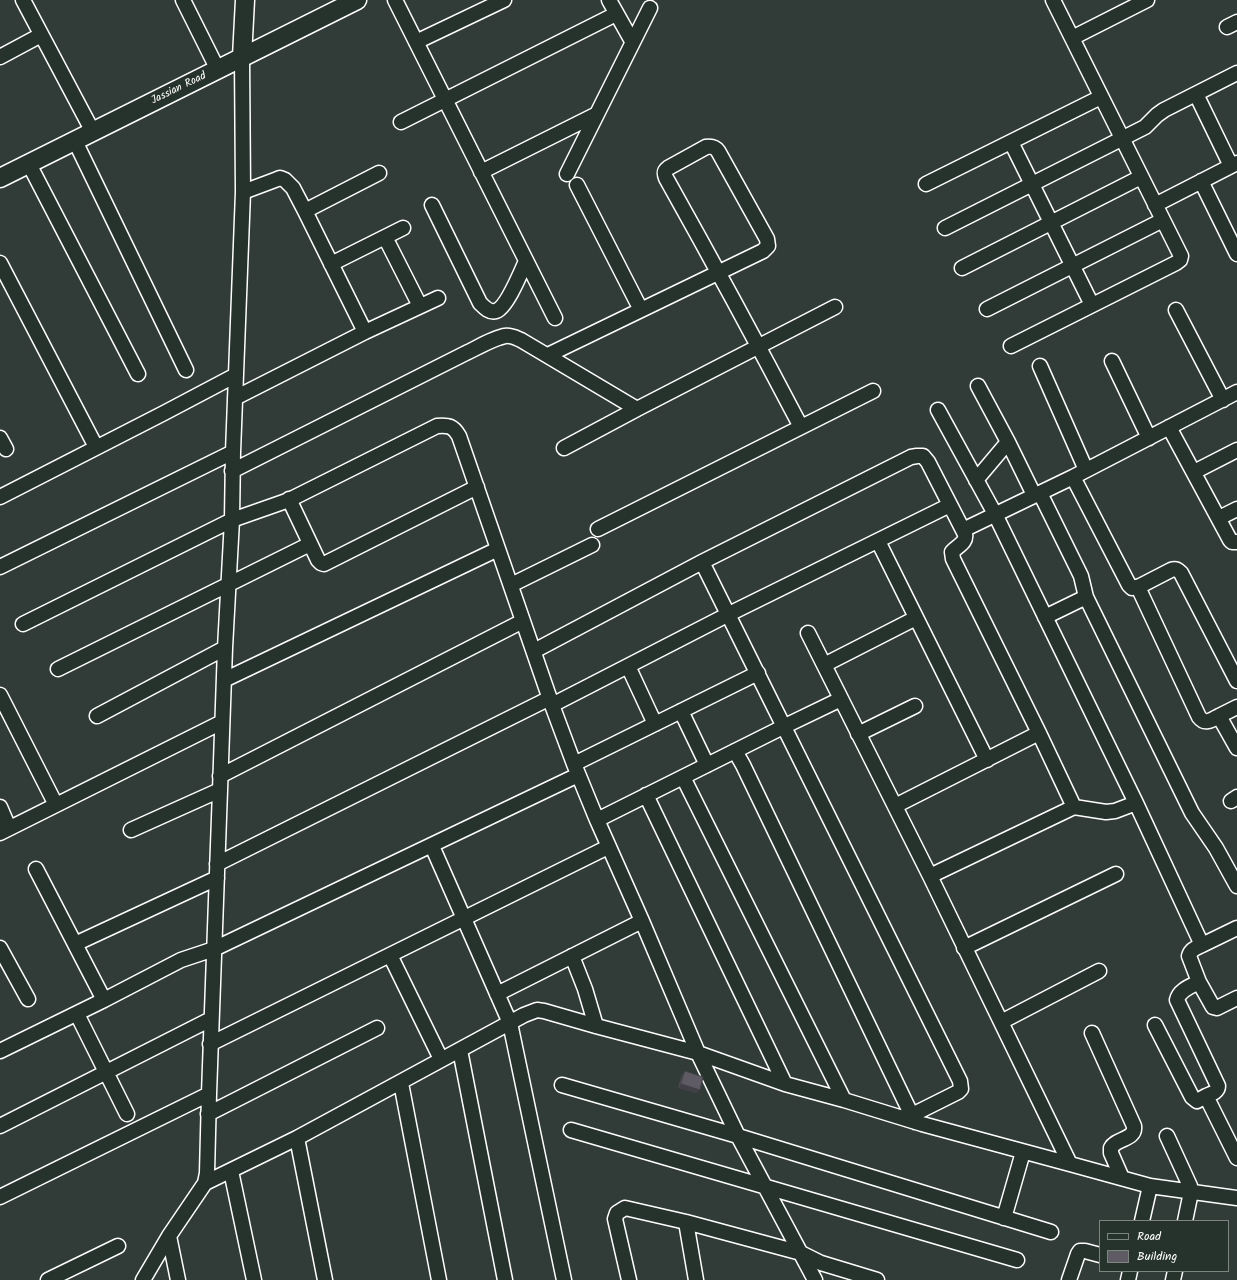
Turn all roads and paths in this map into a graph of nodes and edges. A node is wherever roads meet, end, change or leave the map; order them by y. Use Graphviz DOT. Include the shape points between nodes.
graph roads {
  1 [pos="23,0"];
  2 [pos="183,0"];
  3 [pos="245,0"];
  4 [pos="357,0"];
  5 [pos="395,0"];
  6 [pos="504,0"];
  7 [pos="609,0"];
  8 [pos="1053,0"];
  9 [pos="1147,0"];
  10 [pos="650,8"];
  11 [pos="616,14"];
  12 [pos="41,35"];
  13 [pos="1072,38"];
  14 [pos="632,41"];
  15 [pos="416,42"];
  16 [pos="0,57"];
  17 [pos="242,57"];
  18 [pos="218,70"];
  19 [pos="1237,73"];
  20 [pos="1196,94"];
  21 [pos="1101,97"];
  22 [pos="445,100"];
  23 [pos="597,114"];
  24 [pos="401,122"];
  25 [pos="93,132"];
  26 [pos="1122,139"];
  27 [pos="75,141"];
  28 [pos="1011,142"];
  29 [pos="29,164"];
  30 [pos="1234,164"];
  31 [pos="481,172"];
  32 [pos="379,173"];
  33 [pos="567,174"];
  34 [pos="1141,177"];
  35 [pos="0,178"];
  36 [pos="1201,181"];
  37 [pos="926,184"];
  38 [pos="1032,184"];
  39 [pos="577,185"];
  40 [pos="243,192"];
  41 [pos="432,204"];
  42 [pos="1155,205"];
  43 [pos="306,211"];
  44 [pos="1162,220"];
  45 [pos="1051,223"];
  46 [pos="403,228"];
  47 [pos="945,228"];
  48 [pos="385,237"];
  49 [pos="1236,248"];
  50 [pos="526,261"];
  51 [pos="0,263"];
  52 [pos="331,264"];
  53 [pos="1072,265"];
  54 [pos="962,268"];
  55 [pos="719,273"];
  56 [pos="438,298"];
  57 [pos="1092,305"];
  58 [pos="420,306"];
  59 [pos="835,307"];
  60 [pos="986,308"];
  61 [pos="641,310"];
  62 [pos="1176,310"];
  63 [pos="555,318"];
  64 [pos="365,332"];
  65 [pos="1011,346"];
  66 [pos="759,347"];
  67 [pos="548,355"];
  68 [pos="1112,361"];
  69 [pos="1040,366"];
  70 [pos="186,370"];
  71 [pos="138,374"];
  72 [pos="236,374"];
  73 [pos="978,386"];
  74 [pos="873,391"];
  75 [pos="1237,392"];
  76 [pos="235,398"];
  77 [pos="1223,400"];
  78 [pos="637,409"];
  79 [pos="938,410"];
  80 [pos="801,427"];
  81 [pos="1170,427"];
  82 [pos="1149,438"];
  83 [pos="1008,442"];
  84 [pos="96,447"];
  85 [pos="564,448"];
  86 [pos="1237,450"];
  87 [pos="233,452"];
  88 [pos="1086,470"];
  89 [pos="232,471"];
  90 [pos="1194,472"];
  91 [pos="1073,477"];
  92 [pos="976,480"];
  93 [pos="477,487"];
  94 [pos="1037,494"];
  95 [pos="0,497"];
  96 [pos="289,500"];
  97 [pos="950,504"];
  98 [pos="1237,509"];
  99 [pos="995,514"];
  100 [pos="1219,518"];
  101 [pos="232,520"];
  102 [pos="598,528"];
  103 [pos="963,530"];
  104 [pos="878,541"];
  105 [pos="1237,542"];
  106 [pos="310,544"];
  107 [pos="592,545"];
  108 [pos="498,549"];
  109 [pos="702,562"];
  110 [pos="0,567"];
  111 [pos="229,584"];
  112 [pos="510,584"];
  113 [pos="1138,587"];
  114 [pos="1086,597"];
  115 [pos="729,614"];
  116 [pos="1045,617"];
  117 [pos="916,618"];
  118 [pos="523,621"];
  119 [pos="23,624"];
  120 [pos="808,633"];
  121 [pos="225,648"];
  122 [pos="534,651"];
  123 [pos="824,665"];
  124 [pos="628,666"];
  125 [pos="58,669"];
  126 [pos="758,673"];
  127 [pos="224,680"];
  128 [pos="1237,681"];
  129 [pos="0,695"];
  130 [pos="841,699"];
  131 [pos="551,702"];
  132 [pos="915,706"];
  133 [pos="1237,707"];
  134 [pos="681,712"];
  135 [pos="97,716"];
  136 [pos="1219,716"];
  137 [pos="222,722"];
  138 [pos="655,724"];
  139 [pos="785,726"];
  140 [pos="1039,733"];
  141 [pos="858,734"];
  142 [pos="1237,748"];
  143 [pos="735,751"];
  144 [pos="987,760"];
  145 [pos="707,765"];
  146 [pos="576,770"];
  147 [pos="220,776"];
  148 [pos="683,777"];
  149 [pos="220,790"];
  150 [pos="646,795"];
  151 [pos="1136,803"];
  152 [pos="56,805"];
  153 [pos="895,806"];
  154 [pos="0,807"];
  155 [pos="1074,807"];
  156 [pos="596,820"];
  157 [pos="5,830"];
  158 [pos="130,830"];
  159 [pos="432,846"];
  160 [pos="608,847"];
  161 [pos="36,869"];
  162 [pos="217,871"];
  163 [pos="1116,874"];
  164 [pos="930,876"];
  165 [pos="1237,886"];
  166 [pos="464,918"];
  167 [pos="642,921"];
  168 [pos="1237,928"];
  169 [pos="75,944"];
  170 [pos="1202,945"];
  171 [pos="0,948"];
  172 [pos="964,948"];
  173 [pos="214,949"];
  174 [pos="390,955"];
  175 [pos="572,956"];
  176 [pos="1099,971"];
  177 [pos="1199,982"];
  178 [pos="497,994"];
  179 [pos="1237,998"];
  180 [pos="28,999"];
  181 [pos="104,1000"];
  182 [pos="77,1014"];
  183 [pos="211,1018"];
  184 [pos="1001,1022"];
  185 [pos="510,1023"];
  186 [pos="1155,1025"];
  187 [pos="596,1026"];
  188 [pos="378,1028"];
  189 [pos="1092,1033"];
  190 [pos="210,1044"];
  191 [pos="460,1050"];
  192 [pos="0,1051"];
  193 [pos="438,1053"];
  194 [pos="698,1053"];
  195 [pos="106,1072"];
  196 [pos="401,1083"];
  197 [pos="785,1084"];
  198 [pos="562,1085"];
  199 [pos="208,1094"];
  200 [pos="1206,1096"];
  201 [pos="844,1100"];
  202 [pos="127,1114"];
  203 [pos="208,1114"];
  204 [pos="913,1118"];
  205 [pos="0,1126"];
  206 [pos="571,1130"];
  207 [pos="738,1136"];
  208 [pos="1166,1136"];
  209 [pos="297,1138"];
  210 [pos="1023,1152"];
  211 [pos="1237,1158"];
  212 [pos="1070,1164"];
  213 [pos="231,1171"];
  214 [pos="1122,1178"];
  215 [pos="205,1183"];
  216 [pos="766,1186"];
  217 [pos="1150,1186"];
  218 [pos="1191,1192"];
  219 [pos="0,1197"];
  220 [pos="1237,1198"];
  221 [pos="1004,1218"];
  222 [pos="1142,1220"];
  223 [pos="1185,1220"];
  224 [pos="686,1222"];
  225 [pos="1051,1232"];
  226 [pos="169,1236"];
  227 [pos="118,1246"];
  228 [pos="801,1253"];
  229 [pos="1099,1255"];
  230 [pos="1017,1260"];
  231 [pos="48,1280"];
  232 [pos="143,1280"];
  233 [pos="178,1280"];
  234 [pos="254,1280"];
  235 [pos="325,1280"];
  236 [pos="439,1280"];
  237 [pos="505,1280"];
  238 [pos="564,1280"];
  239 [pos="629,1280"];
  240 [pos="696,1280"];
  241 [pos="815,1280"];
  242 [pos="877,1280"];
  243 [pos="1069,1280"];
  1 -- 12 [label="street"];
  2 -- 18 [label="street"];
  3 -- 17 [label="street"];
  4 -- 17 [label="street, Jassian Road"];
  5 -- 15 [label="street"];
  6 -- 15 [label="street"];
  7 -- 11 [label="street"];
  8 -- 13 [label="street"];
  9 -- 13 [label="street"];
  10 -- 14 [label="street"];
  11 -- 14 [label="street"];
  11 -- 22 [label="street"];
  12 -- 16 [label="street"];
  12 -- 25 [label="street"];
  13 -- 21 [label="street"];
  14 -- 23 [label="street"];
  15 -- 22 [label="street"];
  17 -- 18 [label="street, Jassian Road"];
  17 -- 40 [label="street"];
  18 -- 25 [label="street, Jassian Road"];
  19 -- 20 [label="street"];
  20 -- 26 [label="street" via="1164,110 1146,128"];
  20 -- 30 [label="street"];
  21 -- 26 [label="street"];
  21 -- 28 [label="street"];
  22 -- 24 [label="street"];
  22 -- 31 [label="street"];
  23 -- 31 [label="street"];
  23 -- 33 [label="street"];
  25 -- 27 [label="street, Jassian Road"];
  26 -- 34 [label="street"];
  26 -- 38 [label="street"];
  27 -- 29 [label="street, Jassian Road"];
  27 -- 70 [label="street"];
  28 -- 37 [label="street"];
  28 -- 38 [label="street"];
  29 -- 35 [label="street, Jassian Road"];
  29 -- 71 [label="street"];
  30 -- 36 [label="street"];
  31 -- 50 [label="street"];
  32 -- 43 [label="street"];
  34 -- 42 [label="street"];
  34 -- 45 [label="street"];
  36 -- 42 [label="street"];
  36 -- 49 [label="street"];
  38 -- 45 [label="street"];
  38 -- 47 [label="street"];
  39 -- 61 [label="street"];
  40 -- 43 [label="street" via="280,178 293,188"];
  40 -- 72 [label="street"];
  41 -- 50 [label="street" via="480,303 486,309 496,311 506,303"];
  42 -- 44 [label="street"];
  43 -- 52 [label="street"];
  44 -- 53 [label="street"];
  44 -- 57 [label="street" via="1181,256 1180,260"];
  45 -- 53 [label="street"];
  45 -- 54 [label="street"];
  46 -- 48 [label="street"];
  48 -- 52 [label="street"];
  48 -- 58 [label="street"];
  50 -- 63 [label="street"];
  51 -- 84 [label="street"];
  52 -- 64 [label="street"];
  53 -- 57 [label="street"];
  53 -- 60 [label="street"];
  55 -- 55 [label="street" via="664,174 668,168 709,146 718,151 768,243 763,251"];
  55 -- 61 [label="street"];
  55 -- 66 [label="street"];
  56 -- 58 [label="street"];
  57 -- 65 [label="street"];
  58 -- 64 [label="street"];
  59 -- 66 [label="street"];
  61 -- 67 [label="street"];
  62 -- 77 [label="street"];
  64 -- 76 [label="street"];
  66 -- 78 [label="street"];
  66 -- 80 [label="street"];
  67 -- 78 [label="street"];
  67 -- 89 [label="street" via="513,336 498,338"];
  68 -- 82 [label="street"];
  69 -- 88 [label="street"];
  72 -- 76 [label="street"];
  72 -- 84 [label="street"];
  73 -- 83 [label="street"];
  74 -- 80 [label="street"];
  75 -- 77 [label="street"];
  76 -- 87 [label="street"];
  77 -- 81 [label="street"];
  78 -- 85 [label="street"];
  79 -- 92 [label="street"];
  80 -- 102 [label="street"];
  81 -- 82 [label="street"];
  81 -- 90 [label="street"];
  82 -- 88 [label="street"];
  83 -- 92 [label="street"];
  83 -- 94 [label="street"];
  84 -- 95 [label="street"];
  86 -- 90 [label="street"];
  87 -- 89 [label="street"];
  87 -- 110 [label="street"];
  88 -- 91 [label="street"];
  89 -- 101 [label="street"];
  90 -- 100 [label="street"];
  91 -- 94 [label="street"];
  91 -- 113 [label="street" via="1129,585 1132,588"];
  92 -- 99 [label="street"];
  93 -- 96 [label="street" via="459,436 450,426 444,425 437,426"];
  93 -- 106 [label="street" via="324,564 318,560"];
  93 -- 108 [label="street"];
  94 -- 99 [label="street"];
  94 -- 114 [label="street" via="1081,576"];
  96 -- 101 [label="street"];
  96 -- 106 [label="street"];
  97 -- 103 [label="street"];
  97 -- 104 [label="street"];
  97 -- 109 [label="street" via="928,462 923,456 911,457"];
  98 -- 100 [label="street"];
  99 -- 103 [label="street"];
  99 -- 116 [label="street"];
  100 -- 105 [label="street" via="1230,540"];
  101 -- 111 [label="street"];
  101 -- 119 [label="street"];
  103 -- 140 [label="street" via="966,538 955,548 952,556"];
  104 -- 115 [label="street"];
  104 -- 117 [label="street"];
  106 -- 111 [label="street"];
  107 -- 112 [label="street"];
  108 -- 112 [label="street"];
  108 -- 127 [label="street"];
  109 -- 115 [label="street"];
  109 -- 122 [label="street"];
  111 -- 121 [label="street"];
  111 -- 125 [label="street"];
  112 -- 118 [label="street"];
  113 -- 128 [label="street" via="1174,569 1181,573"];
  113 -- 136 [label="street" via="1199,717 1207,722"];
  114 -- 116 [label="street"];
  114 -- 165 [label="street" via="1192,813 1216,848"];
  115 -- 124 [label="street"];
  115 -- 126 [label="street"];
  116 -- 151 [label="street"];
  117 -- 123 [label="street"];
  117 -- 144 [label="street"];
  118 -- 122 [label="street"];
  118 -- 147 [label="street"];
  120 -- 123 [label="street"];
  121 -- 127 [label="street"];
  121 -- 135 [label="street"];
  122 -- 131 [label="street"];
  123 -- 130 [label="street"];
  124 -- 131 [label="street"];
  124 -- 138 [label="street"];
  126 -- 134 [label="street"];
  126 -- 139 [label="street"];
  127 -- 137 [label="street"];
  129 -- 152 [label="street"];
  130 -- 139 [label="street"];
  130 -- 141 [label="street"];
  131 -- 146 [label="street"];
  131 -- 162 [label="street"];
  132 -- 141 [label="street"];
  133 -- 136 [label="street"];
  134 -- 138 [label="street"];
  134 -- 145 [label="street"];
  136 -- 142 [label="street"];
  137 -- 147 [label="street"];
  137 -- 152 [label="street"];
  138 -- 146 [label="street"];
  139 -- 143 [label="street"];
  139 -- 204 [label="street" via="960,1081 961,1089 958,1092"];
  140 -- 144 [label="street"];
  140 -- 155 [label="street"];
  141 -- 153 [label="street"];
  143 -- 145 [label="street"];
  143 -- 204 [label="street"];
  144 -- 153 [label="street"];
  145 -- 148 [label="street"];
  146 -- 156 [label="street"];
  146 -- 159 [label="street"];
  147 -- 149 [label="street"];
  148 -- 150 [label="street"];
  148 -- 201 [label="street"];
  149 -- 158 [label="street"];
  149 -- 162 [label="street"];
  150 -- 156 [label="street"];
  150 -- 197 [label="street"];
  151 -- 155 [label="street" via="1106,812"];
  151 -- 170 [label="street"];
  152 -- 157 [label="street"];
  153 -- 164 [label="street"];
  154 -- 157 [label="street"];
  155 -- 164 [label="street"];
  156 -- 160 [label="street"];
  159 -- 166 [label="street"];
  159 -- 173 [label="street"];
  160 -- 166 [label="street"];
  160 -- 167 [label="street"];
  161 -- 169 [label="street"];
  162 -- 169 [label="street"];
  162 -- 173 [label="street"];
  163 -- 172 [label="street"];
  164 -- 172 [label="street"];
  166 -- 174 [label="street"];
  166 -- 178 [label="street"];
  167 -- 175 [label="street"];
  167 -- 194 [label="street"];
  168 -- 170 [label="street"];
  169 -- 181 [label="street"];
  170 -- 177 [label="street" via="1190,952 1189,956"];
  171 -- 180 [label="street"];
  172 -- 184 [label="street"];
  173 -- 181 [label="street" via="180,960"];
  173 -- 183 [label="street"];
  174 -- 190 [label="street"];
  174 -- 193 [label="street"];
  175 -- 178 [label="street"];
  175 -- 187 [label="street"];
  176 -- 184 [label="street"];
  177 -- 179 [label="street" via="1213,1007 1217,1008"];
  177 -- 200 [label="street" via="1182,991 1178,995 1178,1000 1218,1086 1216,1091"];
  178 -- 185 [label="street"];
  181 -- 182 [label="street"];
  182 -- 192 [label="street"];
  182 -- 195 [label="street"];
  183 -- 190 [label="street"];
  183 -- 195 [label="street"];
  184 -- 212 [label="street"];
  185 -- 187 [label="street" via="537,1010"];
  185 -- 191 [label="street"];
  185 -- 238 [label="street"];
  186 -- 200 [label="street" via="1192,1097 1196,1101"];
  187 -- 194 [label="street"];
  188 -- 203 [label="street"];
  189 -- 214 [label="street" via="1134,1126 1132,1135 1111,1148"];
  190 -- 199 [label="street"];
  191 -- 196 [label="street"];
  191 -- 237 [label="street"];
  194 -- 197 [label="street"];
  194 -- 207 [label="street"];
  195 -- 202 [label="street"];
  195 -- 205 [label="street"];
  196 -- 209 [label="street"];
  196 -- 236 [label="street"];
  197 -- 201 [label="street"];
  198 -- 207 [label="street"];
  199 -- 203 [label="street"];
  199 -- 219 [label="street"];
  200 -- 211 [label="street"];
  201 -- 204 [label="street"];
  203 -- 215 [label="street"];
  204 -- 210 [label="street"];
  206 -- 216 [label="street"];
  207 -- 216 [label="street"];
  207 -- 221 [label="street"];
  208 -- 218 [label="street" via="1189,1182"];
  209 -- 213 [label="street"];
  209 -- 235 [label="street"];
  210 -- 212 [label="street"];
  210 -- 221 [label="street"];
  212 -- 214 [label="street"];
  213 -- 215 [label="street"];
  213 -- 234 [label="street"];
  214 -- 217 [label="street"];
  215 -- 226 [label="street"];
  216 -- 228 [label="street"];
  216 -- 230 [label="street"];
  217 -- 218 [label="street"];
  217 -- 222 [label="street"];
  218 -- 220 [label="street"];
  218 -- 223 [label="street"];
  221 -- 225 [label="street"];
  224 -- 228 [label="street"];
  224 -- 239 [label="street" via="632,1209 625,1208 617,1212 615,1219"];
  224 -- 240 [label="street"];
  226 -- 232 [label="street"];
  226 -- 233 [label="street"];
  227 -- 231 [label="street"];
  228 -- 241 [label="street"];
  228 -- 242 [label="street"];
  229 -- 243 [label="street" via="1080,1251"];
}
